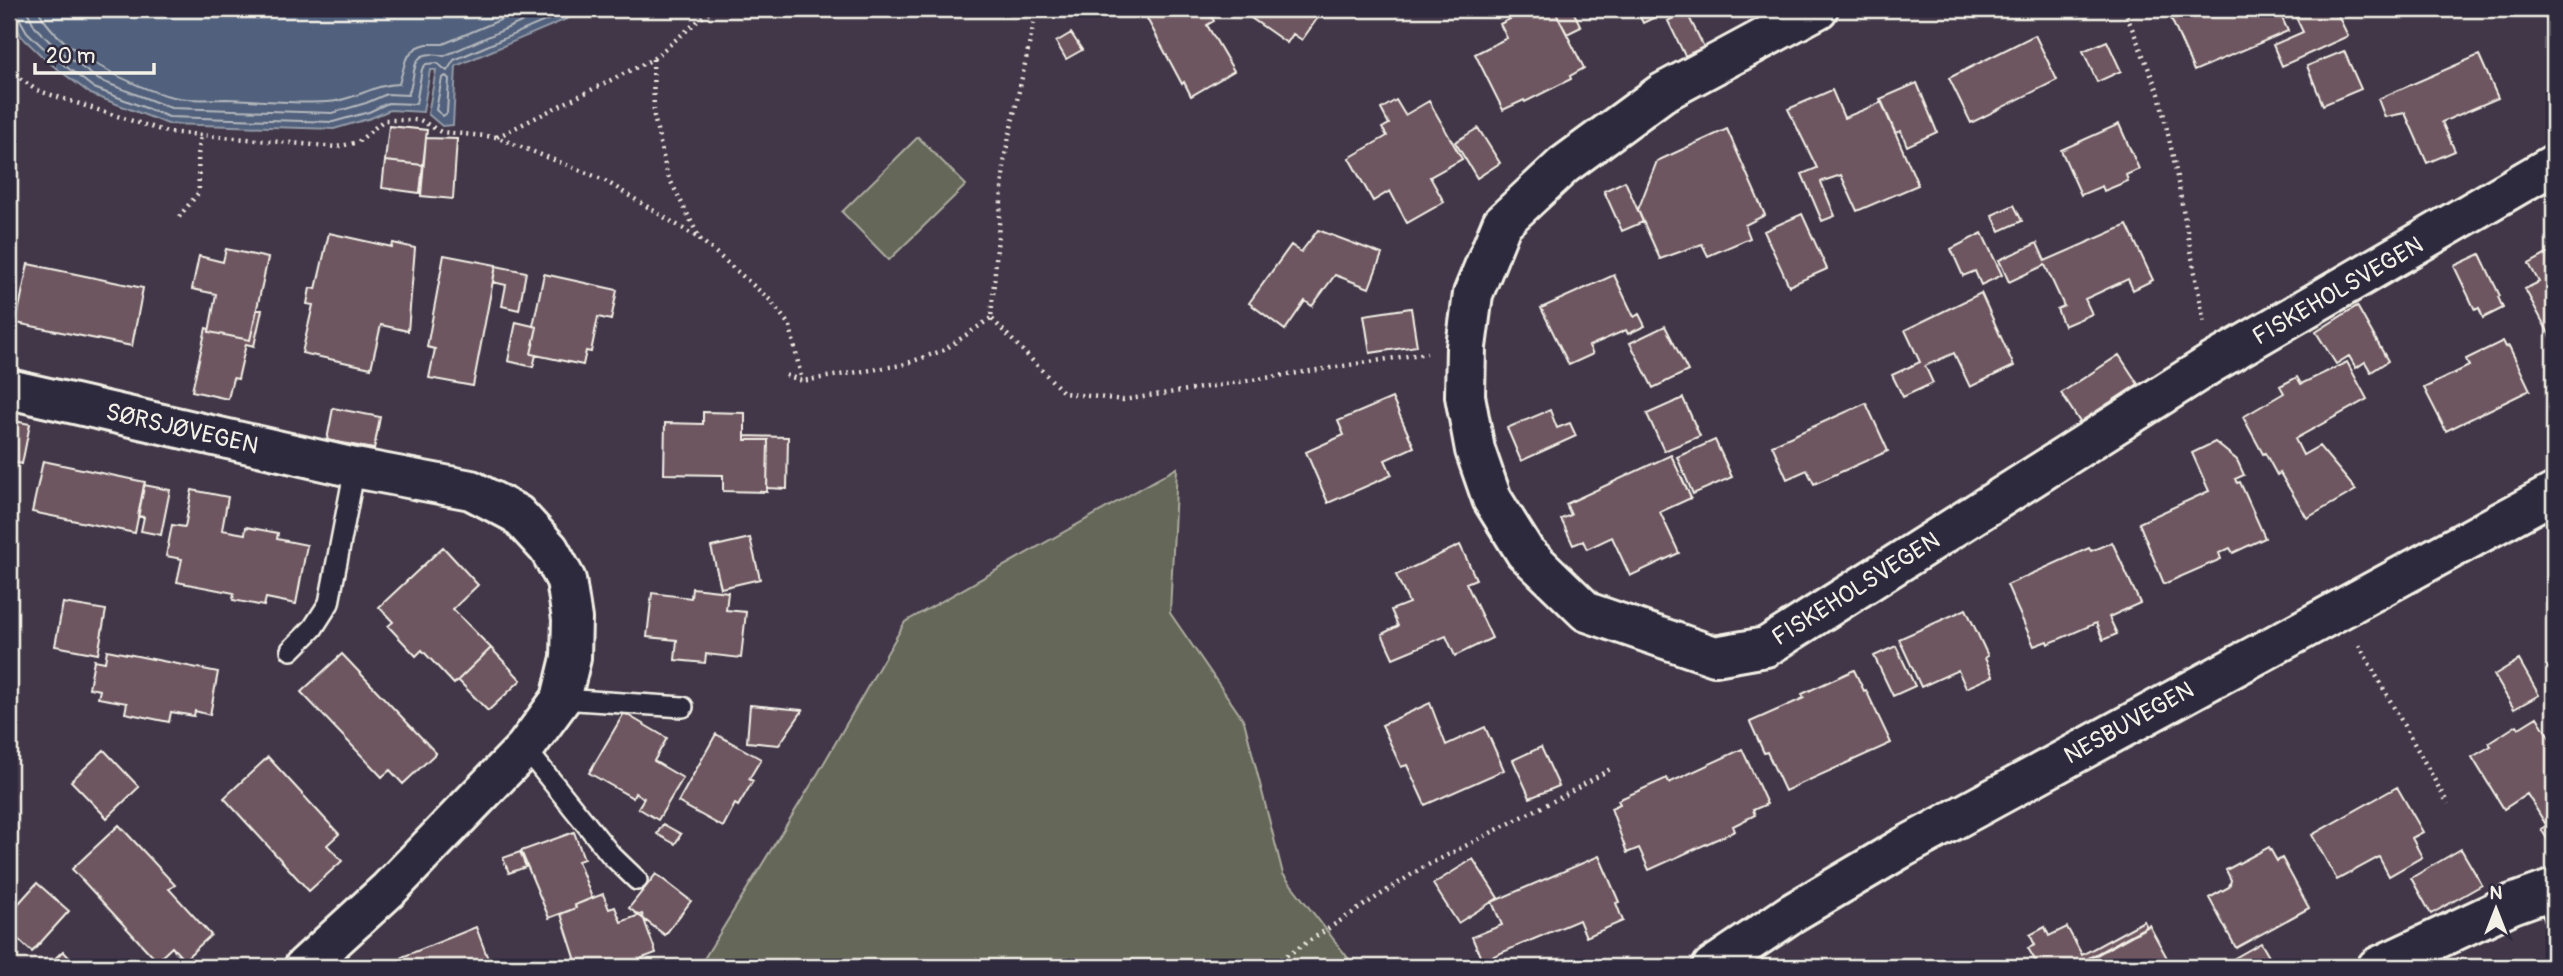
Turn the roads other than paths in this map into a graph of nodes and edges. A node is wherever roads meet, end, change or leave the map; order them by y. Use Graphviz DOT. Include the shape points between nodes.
graph roads {
  1 [pos="1818,9"];
  2 [pos="2554,164"];
  3 [pos="9,389"];
  4 [pos="355,468"];
  5 [pos="2554,493"];
  6 [pos="291,650"];
  7 [pos="561,699"];
  8 [pos="683,708"];
  9 [pos="525,748"];
  10 [pos="637,880"];
  11 [pos="2551,899"];
  12 [pos="304,967"];
  13 [pos="1712,967"];
  14 [pos="2377,967"];
  1 -- 2 [label="street, FISKEHOLSVEGEN" via="1662,93 1564,165 1502,223 1474,294 1465,396 1475,450 1492,499 1525,552 1587,612 1715,656 1766,647 2212,363"];
  3 -- 4 [label="street, SØRSJØVEGEN"];
  4 -- 6 [label="lane" via="329,603"];
  4 -- 7 [label="street, SØRSJØVEGEN" via="471,490 517,514 549,549 566,580 572,619 571,658"];
  5 -- 13 [label="street, NESBUVEGEN" via="1902,848"];
  7 -- 8 [label="lane"];
  7 -- 9 [label="street, SØRSJØVEGEN"];
  9 -- 10 [label="lane" via="611,855"];
  9 -- 12 [label="street, SØRSJØVEGEN" via="388,890"];
  11 -- 14 [label="street" via="2512,904"];
}
